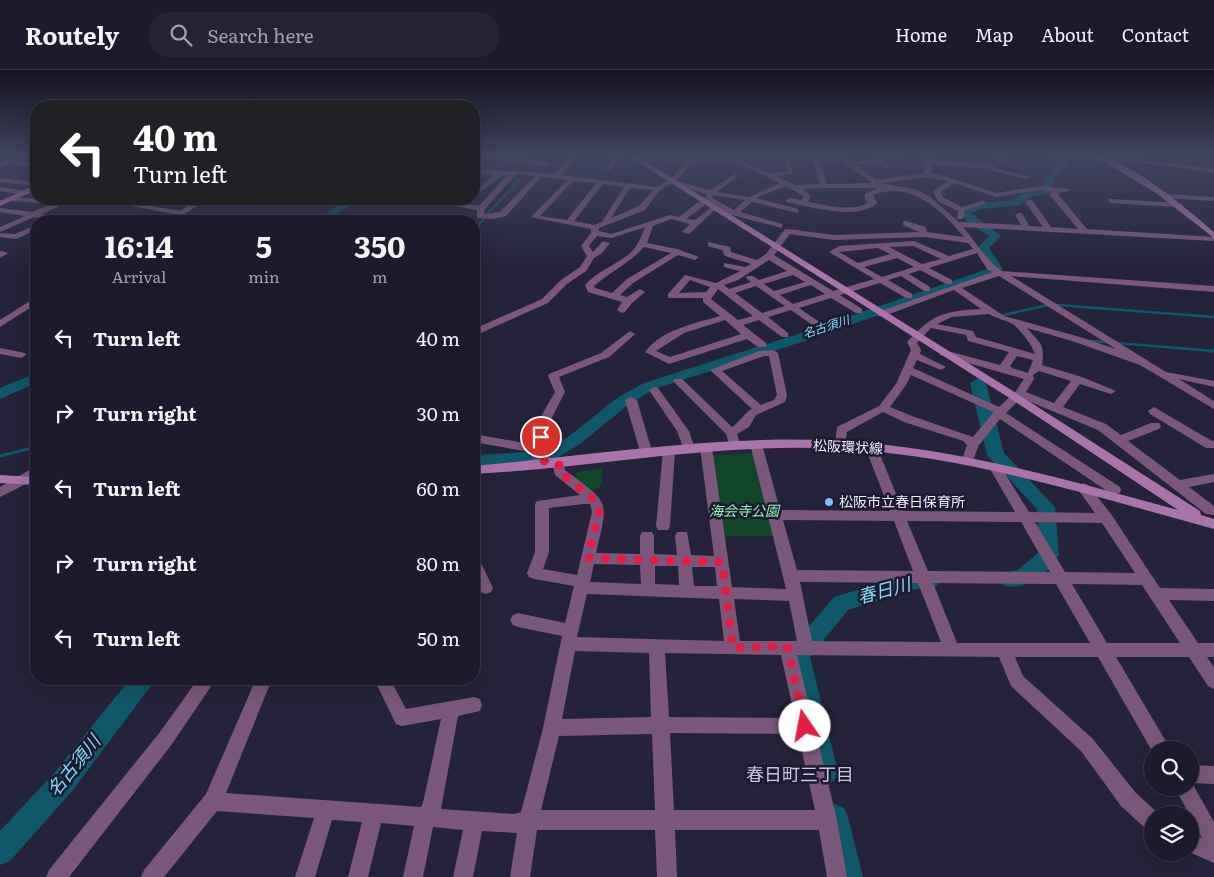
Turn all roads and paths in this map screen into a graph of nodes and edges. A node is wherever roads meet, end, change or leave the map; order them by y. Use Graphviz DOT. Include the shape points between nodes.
graph roads {
  1 [pos="711,193"];
  2 [pos="21,194"];
  3 [pos="495,194"];
  4 [pos="521,194"];
  5 [pos="556,194"];
  6 [pos="592,194"];
  7 [pos="623,194"];
  8 [pos="654,194"];
  9 [pos="690,194"];
  10 [pos="715,194"];
  11 [pos="759,194"];
  12 [pos="805,194"];
  13 [pos="869,194"];
  14 [pos="916,194"];
  15 [pos="938,194"];
  16 [pos="992,194"];
  17 [pos="1005,194"];
  18 [pos="1054,194"];
  19 [pos="1164,194"];
  20 [pos="1168,196"];
  21 [pos="1204,198"];
  22 [pos="10,199"];
  23 [pos="1214,199"];
  24 [pos="30,200"];
  25 [pos="750,200"];
  26 [pos="790,200"];
  27 [pos="1112,201"];
  28 [pos="1029,202"];
  29 [pos="803,203"];
  30 [pos="983,203"];
  31 [pos="0,204"];
  32 [pos="700,204"];
  33 [pos="55,205"];
  34 [pos="134,205"];
  35 [pos="194,205"];
  36 [pos="462,205"];
  37 [pos="1179,205"];
  38 [pos="1214,205"];
  39 [pos="713,208"];
  40 [pos="481,209"];
  41 [pos="0,210"];
  42 [pos="962,210"];
  43 [pos="181,213"];
  44 [pos="736,213"];
  45 [pos="1018,214"];
  46 [pos="32,215"];
  47 [pos="178,215"];
  48 [pos="30,216"];
  49 [pos="480,216"];
  50 [pos="480,216"];
  51 [pos="681,219"];
  52 [pos="787,219"];
  53 [pos="605,221"];
  54 [pos="569,223"];
  55 [pos="696,223"];
  56 [pos="906,223"];
  57 [pos="957,223"];
  58 [pos="650,225"];
  59 [pos="1024,227"];
  60 [pos="1048,228"];
  61 [pos="0,230"];
  62 [pos="30,230"];
  63 [pos="595,230"];
  64 [pos="1084,230"];
  65 [pos="788,231"];
  66 [pos="686,232"];
  67 [pos="924,234"];
  68 [pos="0,235"];
  69 [pos="1214,237"];
  70 [pos="866,238"];
  71 [pos="971,241"];
  72 [pos="606,243"];
  73 [pos="642,244"];
  74 [pos="711,244"];
  75 [pos="881,246"];
  76 [pos="777,248"];
  77 [pos="978,250"];
  78 [pos="674,252"];
  79 [pos="898,255"];
  80 [pos="591,256"];
  81 [pos="770,256"];
  82 [pos="695,257"];
  83 [pos="948,259"];
  84 [pos="758,263"];
  85 [pos="727,266"];
  86 [pos="857,266"];
  87 [pos="921,268"];
  88 [pos="796,271"];
  89 [pos="1000,273"];
  90 [pos="901,274"];
  91 [pos="751,277"];
  92 [pos="880,280"];
  93 [pos="813,282"];
  94 [pos="952,284"];
  95 [pos="715,286"];
  96 [pos="1214,289"];
  97 [pos="844,290"];
  98 [pos="640,292"];
  99 [pos="729,292"];
  100 [pos="926,293"];
  101 [pos="773,294"];
  102 [pos="832,294"];
  103 [pos="708,295"];
  104 [pos="614,296"];
  105 [pos="909,296"];
  106 [pos="30,305"];
  107 [pos="939,305"];
  108 [pos="792,306"];
  109 [pos="988,310"];
  110 [pos="859,311"];
  111 [pos="878,312"];
  112 [pos="725,317"];
  113 [pos="760,317"];
  114 [pos="0,324"];
  115 [pos="736,324"];
  116 [pos="1018,324"];
  117 [pos="818,325"];
  118 [pos="928,325"];
  119 [pos="480,330"];
  120 [pos="630,334"];
  121 [pos="748,335"];
  122 [pos="785,336"];
  123 [pos="920,338"];
  124 [pos="762,345"];
  125 [pos="0,351"];
  126 [pos="1014,352"];
  127 [pos="944,353"];
  128 [pos="22,355"];
  129 [pos="914,355"];
  130 [pos="1142,362"];
  131 [pos="1037,363"];
  132 [pos="941,366"];
  133 [pos="1007,369"];
  134 [pos="908,370"];
  135 [pos="1157,371"];
  136 [pos="1028,376"];
  137 [pos="1078,380"];
  138 [pos="678,382"];
  139 [pos="1214,384"];
  140 [pos="654,390"];
  141 [pos="1111,391"];
  142 [pos="1018,395"];
  143 [pos="631,400"];
  144 [pos="1214,406"];
  145 [pos="883,408"];
  146 [pos="1056,408"];
  147 [pos="759,409"];
  148 [pos="1154,411"];
  149 [pos="1000,414"];
  150 [pos="1155,426"];
  151 [pos="731,433"];
  152 [pos="480,440"];
  153 [pos="1120,440"];
  154 [pos="973,442"];
  155 [pos="756,444"];
  156 [pos="1214,444"];
  157 [pos="841,445"];
  158 [pos="735,446"];
  159 [pos="706,447"];
  160 [pos="871,448"];
  161 [pos="690,449"];
  162 [pos="669,451"];
  163 [pos="644,454"];
  164 [pos="536,455"];
  165 [pos="968,460"];
  166 [pos="559,464"];
  167 [pos="995,467"];
  168 [pos="480,470"];
  169 [pos="1214,478"];
  170 [pos="0,479"];
  171 [pos="30,480"];
  172 [pos="1179,485"];
  173 [pos="1082,488"];
  174 [pos="1115,490"];
  175 [pos="0,492"];
  176 [pos="595,500"];
  177 [pos="775,515"];
  178 [pos="898,516"];
  179 [pos="1027,518"];
  180 [pos="1106,518"];
  181 [pos="1212,519"];
  182 [pos="663,526"];
  183 [pos="647,536"];
  184 [pos="682,536"];
  185 [pos="588,558"];
  186 [pos="646,560"];
  187 [pos="684,561"];
  188 [pos="722,562"];
  189 [pos="480,576"];
  190 [pos="790,576"];
  191 [pos="922,577"];
  192 [pos="1059,578"];
  193 [pos="1144,579"];
  194 [pos="582,585"];
  195 [pos="486,588"];
  196 [pos="648,590"];
  197 [pos="687,591"];
  198 [pos="726,593"];
  199 [pos="1155,594"];
  200 [pos="793,595"];
  201 [pos="1214,595"];
  202 [pos="518,620"];
  203 [pos="570,637"];
  204 [pos="657,646"];
  205 [pos="787,646"];
  206 [pos="733,648"];
  207 [pos="806,648"];
  208 [pos="1101,649"];
  209 [pos="952,650"];
  210 [pos="1004,650"];
  211 [pos="1193,650"];
  212 [pos="1214,650"];
  213 [pos="1214,681"];
  214 [pos="204,685"];
  215 [pos="261,685"];
  216 [pos="385,685"];
  217 [pos="474,705"];
  218 [pos="451,710"];
  219 [pos="660,725"];
  220 [pos="805,726"];
  221 [pos="552,728"];
  222 [pos="1157,741"];
  223 [pos="1199,774"];
  224 [pos="1214,774"];
  225 [pos="1189,796"];
  226 [pos="212,801"];
  227 [pos="326,809"];
  228 [pos="374,813"];
  229 [pos="1144,814"];
  230 [pos="425,818"];
  231 [pos="663,819"];
  232 [pos="529,820"];
  233 [pos="828,820"];
  234 [pos="474,821"];
  235 [pos="1214,841"];
  236 [pos="1199,847"];
  237 [pos="1214,853"];
  238 [pos="56,877"];
  239 [pos="151,877"];
  240 [pos="305,877"];
  241 [pos="358,877"];
  242 [pos="413,877"];
  243 [pos="463,877"];
  244 [pos="520,877"];
  245 [pos="667,877"];
  246 [pos="837,877"];
  1 -- 44 [label="street" via="708,199"];
  2 -- 22 [label="street"];
  3 -- 40 [label="street"];
  4 -- 49 [label="street" via="502,214"];
  5 -- 54 [label="street" via="535,217"];
  6 -- 54 [label="street"];
  7 -- 53 [label="street"];
  8 -- 53 [label="street" via="642,208"];
  9 -- 39 [label="street"];
  10 -- 25 [label="street"];
  11 -- 25 [label="street"];
  12 -- 29 [label="street"];
  13 -- 29 [label="street" via="873,203 866,207 838,208"];
  14 -- 57 [label="street"];
  15 -- 42 [label="street" via="941,199"];
  16 -- 17 [label="street"];
  18 -- 64 [label="street"];
  19 -- 20 [label="street"];
  20 -- 21 [label="street"];
  20 -- 37 [label="street"];
  21 -- 23 [label="street"];
  21 -- 38 [label="street"];
  22 -- 24 [label="street"];
  22 -- 31 [label="street"];
  25 -- 44 [label="street"];
  25 -- 52 [label="street"];
  26 -- 29 [label="street"];
  27 -- 37 [label="street"];
  28 -- 60 [label="street"];
  29 -- 52 [label="street"];
  30 -- 42 [label="street"];
  32 -- 51 [label="street"];
  33 -- 46 [label="street"];
  34 -- 43 [label="street"];
  35 -- 43 [label="street"];
  36 -- 40 [label="street"];
  37 -- 69 [label="street"];
  39 -- 55 [label="street"];
  39 -- 76 [label="street"];
  40 -- 50 [label="street"];
  41 -- 46 [label="street"];
  42 -- 57 [label="street"];
  43 -- 47 [label="street"];
  44 -- 52 [label="street"];
  45 -- 59 [label="street" via="1026,225"];
  48 -- 61 [label="street"];
  51 -- 55 [label="street"];
  51 -- 58 [label="street" via="670,217"];
  52 -- 65 [label="street"];
  53 -- 63 [label="street"];
  54 -- 63 [label="street"];
  55 -- 66 [label="street"];
  56 -- 67 [label="street" via="923,229"];
  57 -- 59 [label="street" via="991,222"];
  57 -- 71 [label="street"];
  58 -- 63 [label="street" via="612,236"];
  58 -- 73 [label="street"];
  59 -- 60 [label="street"];
  60 -- 64 [label="street"];
  62 -- 68 [label="street" via="16,237"];
  63 -- 80 [label="street" via="585,246"];
  64 -- 69 [label="street"];
  65 -- 70 [label="street" via="836,239"];
  65 -- 76 [label="street"];
  67 -- 70 [label="street"];
  67 -- 71 [label="street"];
  70 -- 75 [label="street"];
  71 -- 77 [label="street"];
  72 -- 80 [label="street"];
  73 -- 78 [label="street"];
  73 -- 104 [label="street" via="632,256 589,285 591,290"];
  74 -- 84 [label="street" via="727,248 728,254"];
  75 -- 79 [label="street"];
  75 -- 83 [label="street" via="919,244"];
  75 -- 86 [label="street" via="842,248 833,252"];
  76 -- 81 [label="street"];
  76 -- 97 [label="street"];
  77 -- 83 [label="street"];
  77 -- 89 [label="street"];
  78 -- 82 [label="street"];
  78 -- 104 [label="street" via="630,281"];
  79 -- 86 [label="street"];
  79 -- 87 [label="street"];
  80 -- 119 [label="street" via="583,269 545,301"];
  81 -- 84 [label="street"];
  81 -- 88 [label="street"];
  83 -- 87 [label="street"];
  84 -- 91 [label="street"];
  85 -- 91 [label="street"];
  86 -- 92 [label="street"];
  87 -- 90 [label="street"];
  87 -- 94 [label="street"];
  88 -- 91 [label="street"];
  88 -- 93 [label="street"];
  89 -- 94 [label="street"];
  89 -- 96 [label="street"];
  89 -- 130 [label="street"];
  90 -- 92 [label="street"];
  90 -- 100 [label="street"];
  91 -- 95 [label="street" via="735,278"];
  91 -- 99 [label="street"];
  91 -- 101 [label="street"];
  92 -- 97 [label="street"];
  92 -- 105 [label="street"];
  93 -- 101 [label="street"];
  93 -- 102 [label="street"];
  94 -- 100 [label="street"];
  94 -- 109 [label="street"];
  95 -- 99 [label="street"];
  95 -- 103 [label="street"];
  95 -- 103 [label="street" via="711,282 688,277 671,296"];
  97 -- 102 [label="street"];
  97 -- 111 [label="street"];
  98 -- 104 [label="street" via="625,306"];
  99 -- 113 [label="street"];
  100 -- 107 [label="street"];
  100 -- 111 [label="street"];
  101 -- 108 [label="street"];
  102 -- 108 [label="street"];
  102 -- 110 [label="street"];
  103 -- 112 [label="street" via="706,300"];
  106 -- 114 [label="street"];
  108 -- 113 [label="street"];
  108 -- 117 [label="street"];
  109 -- 116 [label="street"];
  109 -- 118 [label="street" via="940,316"];
  111 -- 123 [label="street"];
  112 -- 115 [label="street"];
  112 -- 121 [label="street" via="681,331 650,352 669,360"];
  113 -- 115 [label="street"];
  113 -- 122 [label="street"];
  115 -- 121 [label="street"];
  116 -- 130 [label="street" via="1076,339"];
  116 -- 131 [label="street" via="1038,348"];
  118 -- 123 [label="street"];
  118 -- 126 [label="street" via="970,333 972,339"];
  120 -- 164 [label="street" via="605,355 553,376 560,392 542,425"];
  121 -- 124 [label="street"];
  123 -- 127 [label="street"];
  123 -- 129 [label="street" via="912,342 916,350"];
  125 -- 128 [label="street"];
  126 -- 131 [label="street"];
  126 -- 133 [label="street" via="1005,366"];
  127 -- 133 [label="street"];
  127 -- 142 [label="street"];
  129 -- 132 [label="street"];
  129 -- 134 [label="street"];
  130 -- 135 [label="street"];
  131 -- 136 [label="street"];
  131 -- 137 [label="street"];
  133 -- 136 [label="street"];
  134 -- 145 [label="street"];
  134 -- 149 [label="street"];
  135 -- 139 [label="street"];
  135 -- 144 [label="street"];
  136 -- 142 [label="street" via="1029,380"];
  137 -- 141 [label="street"];
  137 -- 146 [label="street"];
  138 -- 151 [label="street"];
  140 -- 161 [label="street" via="683,431"];
  142 -- 146 [label="street"];
  142 -- 149 [label="street"];
  142 -- 181 [label="street"];
  143 -- 163 [label="street"];
  145 -- 154 [label="street"];
  145 -- 157 [label="street" via="841,430"];
  146 -- 153 [label="street" via="1102,427"];
  147 -- 147 [label="street" via="779,402 782,396 773,353 763,353 715,370"];
  147 -- 151 [label="street"];
  148 -- 156 [label="street" via="1210,445"];
  149 -- 154 [label="street"];
  149 -- 174 [label="street"];
  150 -- 153 [label="street"];
  151 -- 158 [label="street"];
  152 -- 164 [label="street"];
  153 -- 172 [label="street"];
  154 -- 165 [label="street"];
  155 -- 157 [label="street, 松阪環状線"];
  155 -- 158 [label="street, 松阪環状線"];
  155 -- 177 [label="street"];
  157 -- 160 [label="street, 松阪環状線"];
  158 -- 159 [label="street, 松阪環状線"];
  159 -- 161 [label="street, 松阪環状線"];
  159 -- 188 [label="street"];
  160 -- 165 [label="street, 松阪環状線"];
  160 -- 178 [label="street"];
  161 -- 162 [label="street, 松阪環状線"];
  162 -- 163 [label="street, 松阪環状線"];
  162 -- 182 [label="street"];
  163 -- 166 [label="street, 松阪環状線"];
  164 -- 166 [label="street"];
  165 -- 167 [label="street, 松阪環状線"];
  166 -- 168 [label="street, 松阪環状線"];
  166 -- 176 [label="street" via="559,472"];
  167 -- 173 [label="street, 松阪環状線"];
  167 -- 179 [label="street"];
  169 -- 172 [label="street"];
  170 -- 171 [label="street"];
  171 -- 175 [label="street"];
  172 -- 181 [label="street"];
  173 -- 180 [label="street"];
  173 -- 181 [label="street, 松阪環状線"];
  176 -- 185 [label="street" via="599,512"];
  176 -- 194 [label="street" via="542,504 542,552 534,573"];
  177 -- 178 [label="street"];
  177 -- 190 [label="street"];
  178 -- 179 [label="street"];
  178 -- 191 [label="street"];
  179 -- 180 [label="street"];
  179 -- 192 [label="street"];
  180 -- 193 [label="street"];
  183 -- 186 [label="street"];
  184 -- 187 [label="street"];
  185 -- 186 [label="street"];
  185 -- 194 [label="street"];
  186 -- 187 [label="street"];
  186 -- 196 [label="street"];
  187 -- 188 [label="street"];
  187 -- 197 [label="street"];
  188 -- 198 [label="street"];
  189 -- 195 [label="street"];
  190 -- 191 [label="street"];
  190 -- 200 [label="street"];
  191 -- 192 [label="street"];
  191 -- 209 [label="street"];
  192 -- 193 [label="street"];
  192 -- 208 [label="street"];
  193 -- 199 [label="street"];
  194 -- 196 [label="street"];
  194 -- 203 [label="street"];
  196 -- 197 [label="street"];
  197 -- 198 [label="street"];
  198 -- 200 [label="street"];
  198 -- 206 [label="street"];
  199 -- 201 [label="street"];
  199 -- 211 [label="street"];
  200 -- 207 [label="street"];
  202 -- 203 [label="street"];
  203 -- 204 [label="street"];
  203 -- 221 [label="street"];
  204 -- 206 [label="street"];
  204 -- 219 [label="street"];
  205 -- 206 [label="street"];
  205 -- 207 [label="street"];
  205 -- 220 [label="street"];
  207 -- 209 [label="street"];
  208 -- 210 [label="street"];
  208 -- 211 [label="street"];
  208 -- 222 [label="street"];
  209 -- 210 [label="street"];
  210 -- 229 [label="street" via="1017,681 1086,745 1128,799"];
  211 -- 212 [label="street"];
  211 -- 213 [label="street"];
  214 -- 238 [label="street"];
  215 -- 226 [label="street"];
  216 -- 218 [label="street" via="402,718"];
  217 -- 218 [label="street"];
  218 -- 230 [label="street" via="432,807"];
  219 -- 220 [label="street"];
  219 -- 221 [label="street"];
  219 -- 231 [label="street"];
  220 -- 233 [label="street"];
  221 -- 232 [label="street"];
  223 -- 224 [label="street"];
  225 -- 235 [label="street"];
  226 -- 227 [label="street"];
  226 -- 239 [label="street"];
  227 -- 228 [label="street"];
  227 -- 240 [label="street"];
  228 -- 230 [label="street"];
  228 -- 241 [label="street"];
  230 -- 234 [label="street"];
  230 -- 242 [label="street"];
  231 -- 232 [label="street"];
  231 -- 233 [label="street"];
  231 -- 245 [label="street"];
  232 -- 234 [label="street" via="514,824"];
  232 -- 244 [label="street"];
  233 -- 246 [label="street"];
  234 -- 243 [label="street"];
  236 -- 237 [label="street"];
}
